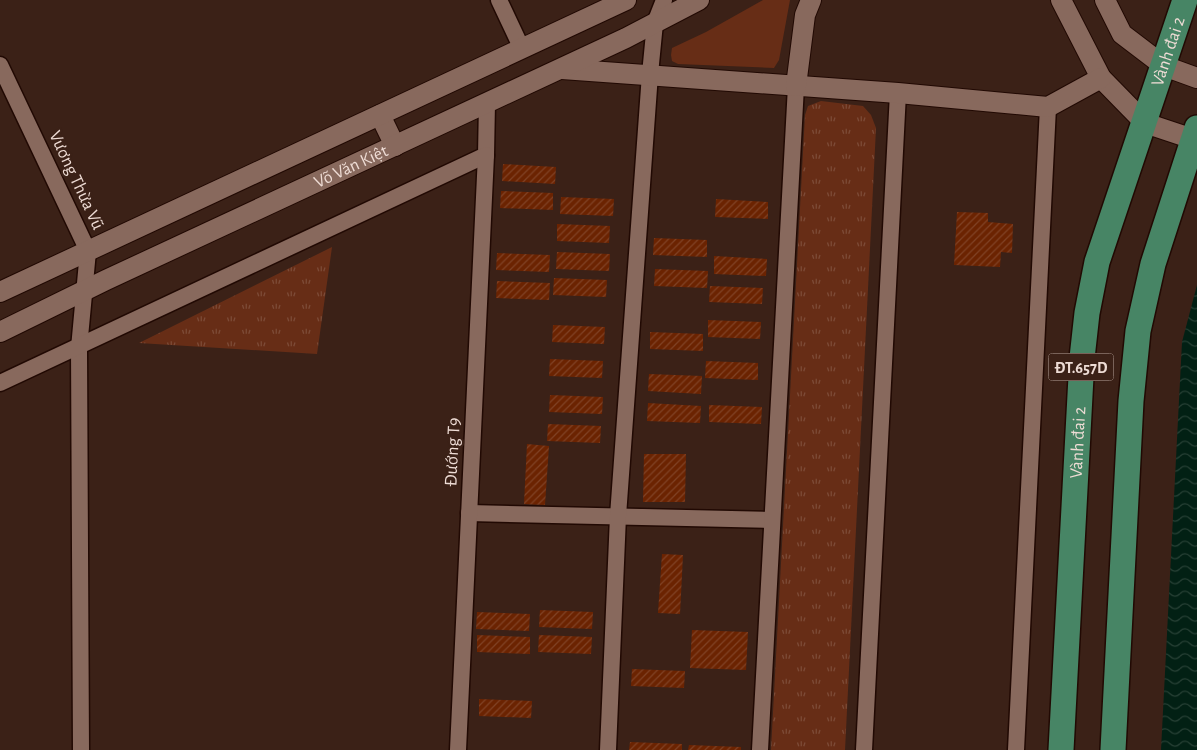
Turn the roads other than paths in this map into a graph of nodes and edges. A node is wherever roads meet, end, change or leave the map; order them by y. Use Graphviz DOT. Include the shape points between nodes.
graph roads {
  1 [pos="499,0"];
  2 [pos="626,0"];
  3 [pos="664,0"];
  4 [pos="699,0"];
  5 [pos="811,0"];
  6 [pos="1061,0"];
  7 [pos="1105,0"];
  8 [pos="1185,0"];
  9 [pos="655,23"];
  10 [pos="522,49"];
  11 [pos="0,65"];
  12 [pos="1164,66"];
  13 [pos="560,68"];
  14 [pos="475,71"];
  15 [pos="650,74"];
  16 [pos="1102,78"];
  17 [pos="1197,78"];
  18 [pos="796,86"];
  19 [pos="898,93"];
  20 [pos="487,103"];
  21 [pos="1048,107"];
  22 [pos="380,115"];
  23 [pos="1145,123"];
  24 [pos="1195,134"];
  25 [pos="395,146"];
  26 [pos="486,155"];
  27 [pos="88,251"];
  28 [pos="84,291"];
  29 [pos="0,292"];
  30 [pos="0,332"];
  31 [pos="79,348"];
  32 [pos="0,383"];
  33 [pos="469,513"];
  34 [pos="618,516"];
  35 [pos="772,520"];
  36 [pos="81,750"];
  37 [pos="458,750"];
  38 [pos="608,750"];
  39 [pos="760,750"];
  40 [pos="864,750"];
  41 [pos="1016,750"];
  42 [pos="1061,750"];
  43 [pos="1113,750"];
  1 -- 10 [label="street"];
  2 -- 10 [label="street, Võ Văn Kiệt"];
  3 -- 9 [label="street"];
  4 -- 9 [label="street, Võ Văn Kiệt"];
  5 -- 18 [label="street" via="806,14"];
  6 -- 16 [label="street"];
  7 -- 12 [label="street" via="1122,34"];
  8 -- 12 [label="main road, Vành đai 2 / ĐT.657D"];
  9 -- 13 [label="street, Võ Văn Kiệt"];
  9 -- 15 [label="street"];
  10 -- 14 [label="street, Võ Văn Kiệt"];
  11 -- 27 [label="street, Vương Thừa Vũ"];
  12 -- 17 [label="street"];
  12 -- 23 [label="main road, Vành đai 2 / ĐT.657D"];
  13 -- 15 [label="street"];
  13 -- 20 [label="street, Võ Văn Kiệt"];
  14 -- 20 [label="street"];
  14 -- 22 [label="street, Võ Văn Kiệt"];
  15 -- 18 [label="street"];
  15 -- 34 [label="street"];
  16 -- 21 [label="street"];
  16 -- 23 [label="street"];
  18 -- 19 [label="street"];
  18 -- 35 [label="street"];
  19 -- 21 [label="street"];
  19 -- 40 [label="street"];
  20 -- 25 [label="street, Võ Văn Kiệt"];
  20 -- 26 [label="street, Đướng T9"];
  21 -- 41 [label="street"];
  22 -- 25 [label="street"];
  22 -- 27 [label="street, Võ Văn Kiệt"];
  23 -- 24 [label="street"];
  23 -- 42 [label="main road, Vành đai 2 / ĐT.657D" via="1098,262 1087,313"];
  24 -- 43 [label="main road, ĐT.657D" via="1153,264 1138,331"];
  25 -- 28 [label="street, Võ Văn Kiệt"];
  26 -- 31 [label="street"];
  26 -- 33 [label="street, Đướng T9"];
  27 -- 28 [label="street, Vương Thừa Vũ"];
  27 -- 29 [label="street, Võ Văn Kiệt"];
  28 -- 30 [label="street, Võ Văn Kiệt"];
  28 -- 31 [label="street, Vương Thừa Vũ"];
  31 -- 32 [label="street"];
  31 -- 36 [label="street, Vương Thừa Vũ"];
  33 -- 34 [label="street"];
  33 -- 37 [label="street, Đướng T9"];
  34 -- 35 [label="street"];
  34 -- 38 [label="street"];
  35 -- 39 [label="street"];
}
